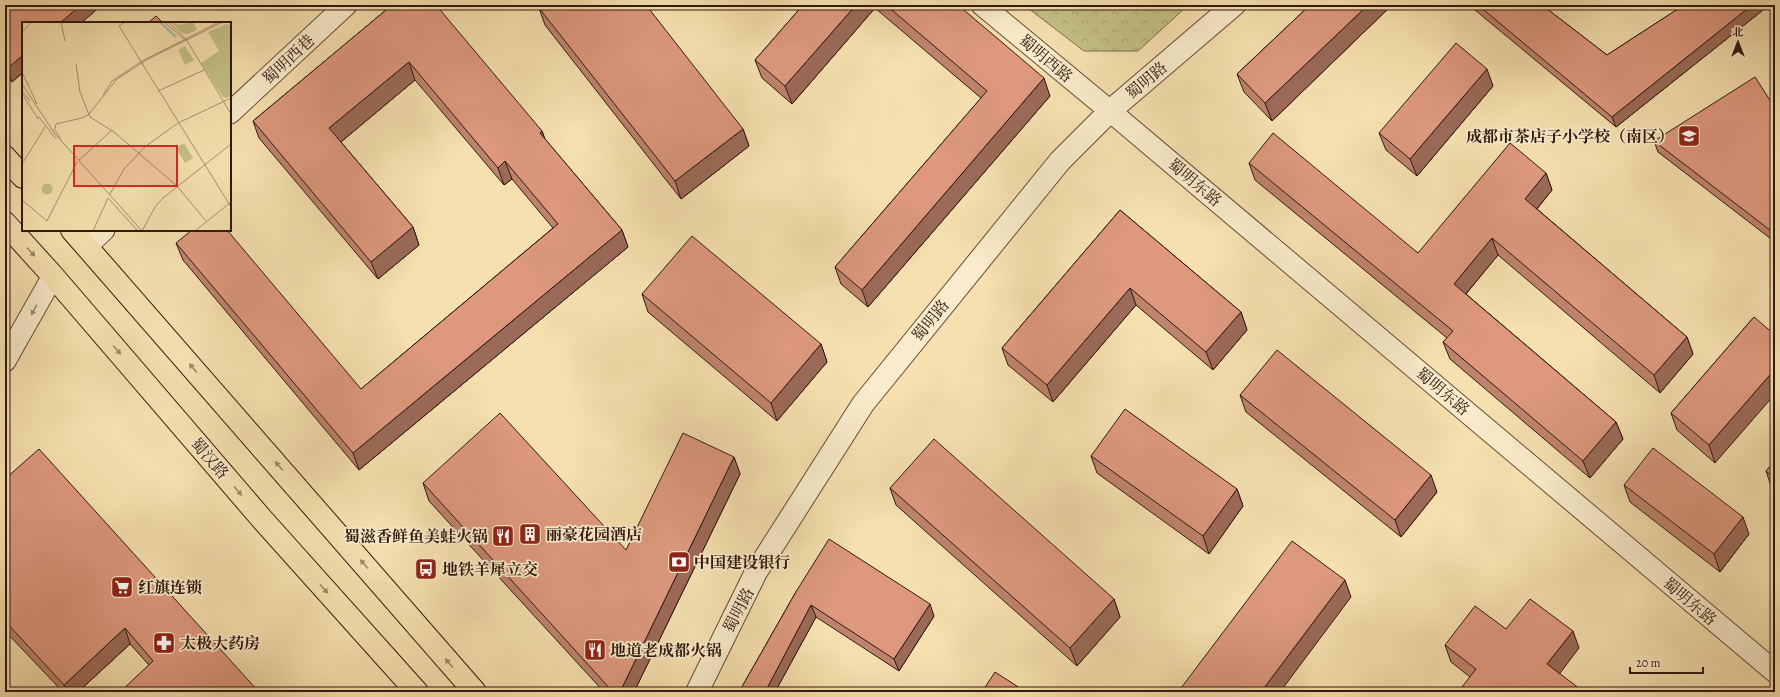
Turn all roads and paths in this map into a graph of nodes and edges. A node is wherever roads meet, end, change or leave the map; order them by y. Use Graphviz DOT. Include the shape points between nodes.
graph roads {
  1 [pos="346,5"];
  2 [pos="982,5"];
  3 [pos="1234,5"];
  4 [pos="1110,111"];
  5 [pos="231,112"];
  6 [pos="5,157"];
  7 [pos="22,175"];
  8 [pos="5,223"];
  9 [pos="73,231"];
  10 [pos="103,231"];
  11 [pos="87,246"];
  12 [pos="53,276"];
  13 [pos="5,361"];
  14 [pos="1775,672"];
  15 [pos="416,692"];
  16 [pos="475,692"];
  17 [pos="697,692"];
  1 -- 5 [label="street, 蜀明西巷"];
  2 -- 4 [label="street, 蜀明西路"];
  3 -- 4 [label="street, 蜀明路"];
  4 -- 14 [label="street, 蜀明东路"];
  4 -- 17 [label="street, 蜀明路" via="1060,161 863,404 756,572"];
  6 -- 7 [label="highway"];
  8 -- 12 [label="highway, 蜀汉路, one-way"];
  9 -- 11 [label="highway"];
  10 -- 11 [label="street"];
  16 -- 11 [label="highway, one-way"];
  12 -- 13 [label="street, one-way"];
  12 -- 15 [label="highway, 蜀汉路, one-way" via="261,518"];
}
